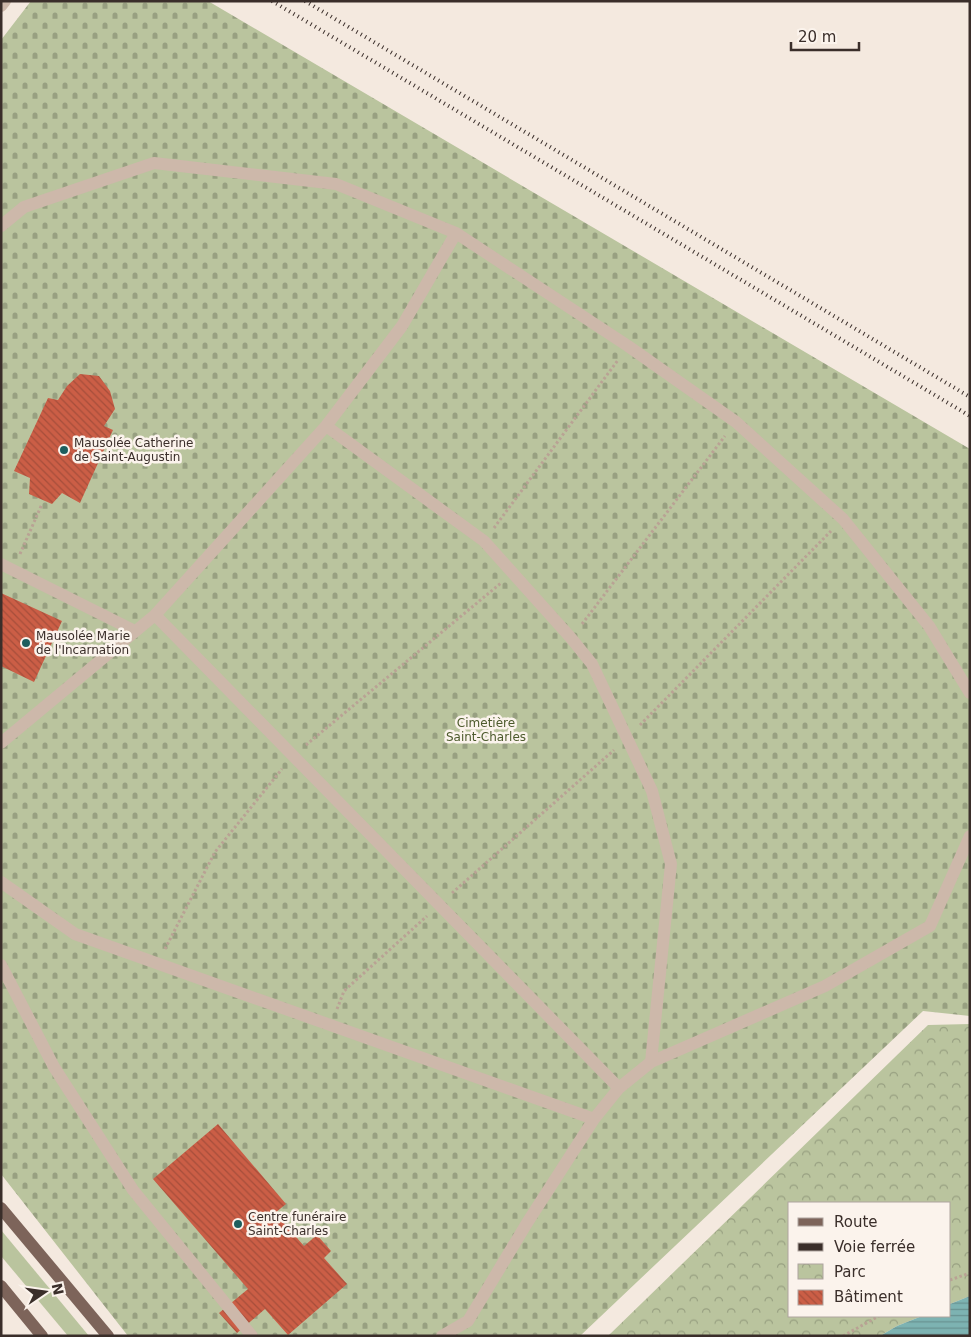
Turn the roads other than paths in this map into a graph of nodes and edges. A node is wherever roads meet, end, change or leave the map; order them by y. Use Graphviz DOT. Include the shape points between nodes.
graph roads {
  1 [pos="4,1"];
  2 [pos="1,6"];
  3 [pos="1,226"];
  4 [pos="456,233"];
  5 [pos="326,426"];
  6 [pos="7,567"];
  7 [pos="155,615"];
  8 [pos="135,631"];
  9 [pos="970,694"];
  10 [pos="1,743"];
  11 [pos="970,836"];
  12 [pos="1,882"];
  13 [pos="1,965"];
  14 [pos="651,1062"];
  15 [pos="619,1088"];
  16 [pos="594,1119"];
  17 [pos="1,1208"];
  18 [pos="1,1286"];
  19 [pos="42,1336"];
  20 [pos="108,1336"];
  21 [pos="252,1336"];
  22 [pos="442,1336"];
  1 -- 2 [label="lane"];
  3 -- 4 [label="lane" via="24,207 154,163 336,184"];
  4 -- 5 [label="lane" via="402,326"];
  4 -- 9 [label="lane" via="628,346 736,422 844,519 929,626"];
  5 -- 7 [label="lane"];
  5 -- 14 [label="lane" via="484,541 592,664 652,791 671,864"];
  6 -- 8 [label="lane"];
  7 -- 8 [label="lane"];
  7 -- 15 [label="lane"];
  8 -- 10 [label="lane"];
  11 -- 14 [label="lane" via="930,926 825,986"];
  12 -- 16 [label="lane" via="75,934"];
  13 -- 21 [label="lane" via="54,1067 133,1190"];
  14 -- 15 [label="lane"];
  15 -- 16 [label="lane"];
  16 -- 22 [label="lane" via="468,1321"];
  17 -- 20 [label="main road"];
  18 -- 19 [label="main road"];
}
